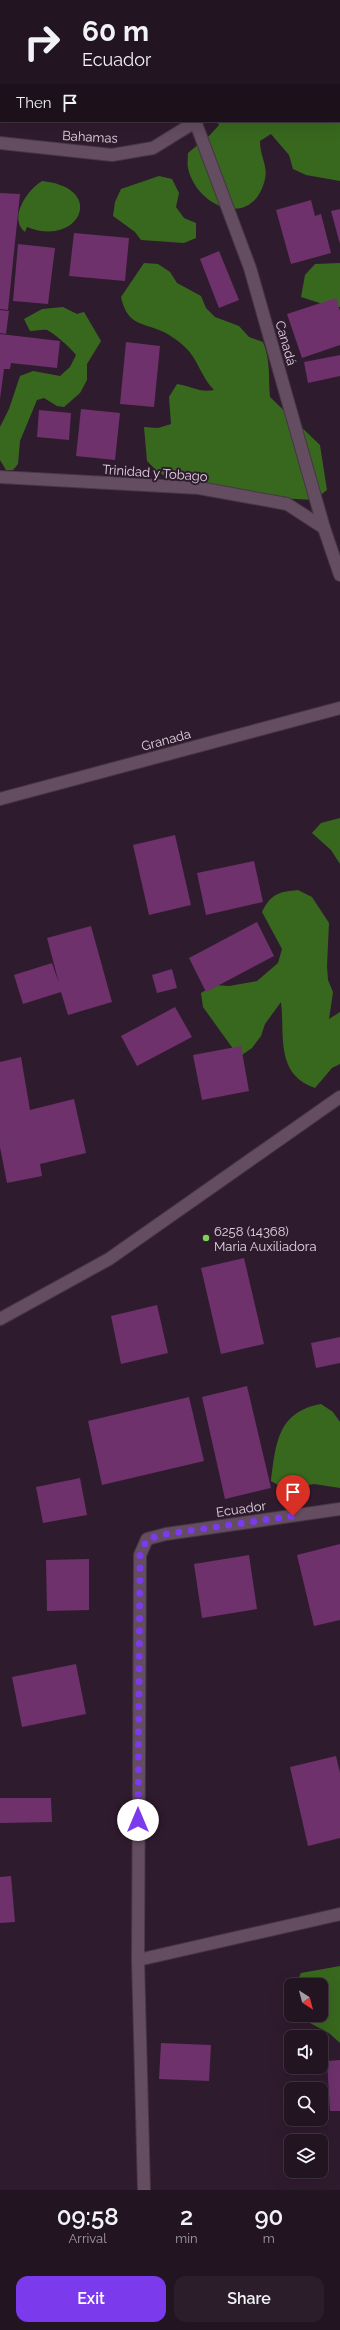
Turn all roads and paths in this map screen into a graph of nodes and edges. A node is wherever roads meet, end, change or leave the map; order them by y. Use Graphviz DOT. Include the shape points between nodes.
graph roads {
  1 [pos="193,122"];
  2 [pos="195,122"];
  3 [pos="0,143"];
  4 [pos="0,477"];
  5 [pos="324,528"];
  6 [pos="340,575"];
  7 [pos="340,708"];
  8 [pos="0,799"];
  9 [pos="339,1100"];
  10 [pos="0,1319"];
  11 [pos="340,1509"];
  12 [pos="340,1914"];
  13 [pos="138,1960"];
  14 [pos="144,2190"];
  1 -- 3 [label="street, Bahamas" via="153,148 112,155"];
  2 -- 5 [label="street, Canadá" via="250,268"];
  4 -- 5 [label="street, Trinidad y Tobago" via="200,488 287,504"];
  5 -- 6 [label="street, Canadá"];
  7 -- 8 [label="street, Granada"];
  9 -- 10 [label="street" via="109,1259"];
  11 -- 13 [label="street, Ecuador" via="166,1534 147,1539 140,1555"];
  12 -- 13 [label="street"];
  13 -- 14 [label="street"];
}
